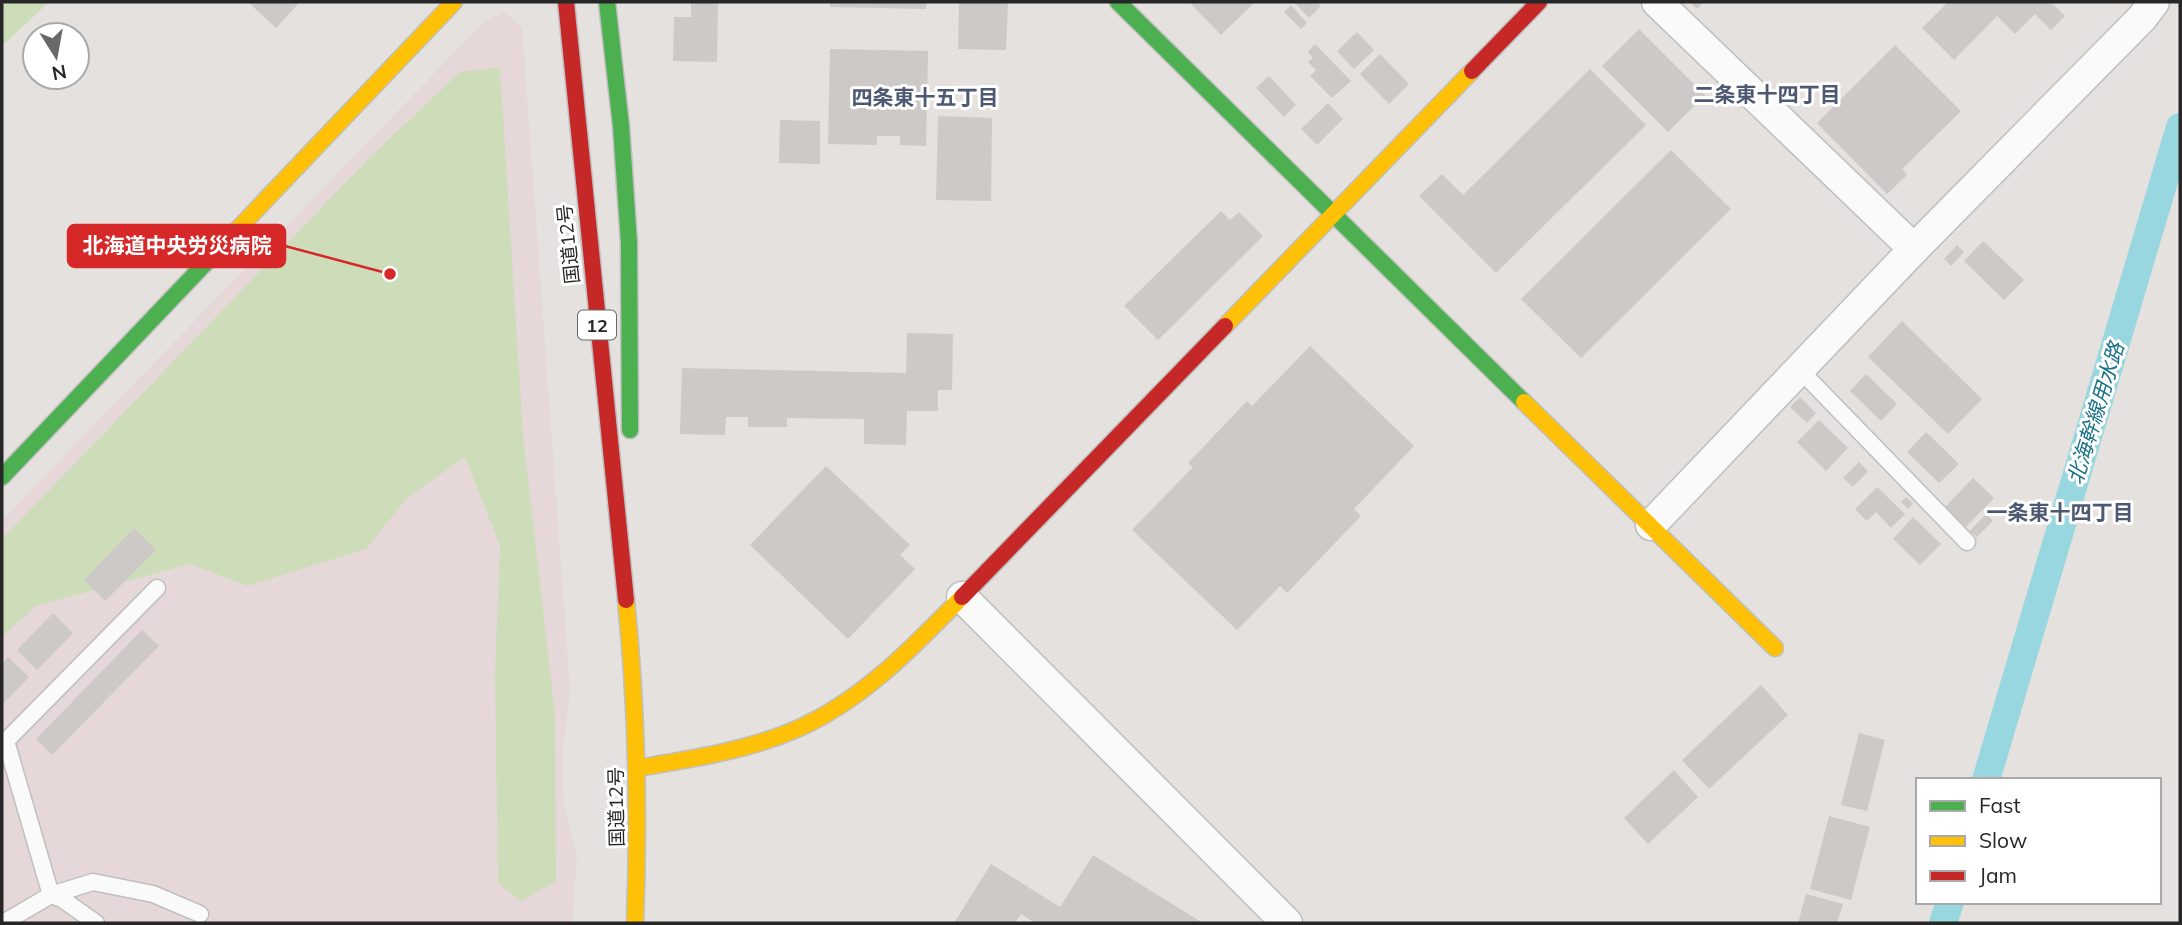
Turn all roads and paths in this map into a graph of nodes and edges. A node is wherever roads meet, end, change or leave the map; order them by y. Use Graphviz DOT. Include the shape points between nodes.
graph roads {
  1 [pos="454,2"];
  2 [pos="566,2"];
  3 [pos="607,2"];
  4 [pos="1118,2"];
  5 [pos="1539,2"];
  6 [pos="1657,2"];
  7 [pos="2154,2"];
  8 [pos="1332,213"];
  9 [pos="1914,248"];
  10 [pos="1799,369"];
  11 [pos="630,439"];
  12 [pos="2,477"];
  13 [pos="630,481"];
  14 [pos="1651,525"];
  15 [pos="1967,542"];
  16 [pos="157,588"];
  17 [pos="962,597"];
  18 [pos="1775,648"];
  19 [pos="631,649"];
  20 [pos="4,743"];
  21 [pos="637,768"];
  22 [pos="51,895"];
  23 [pos="200,914"];
  24 [pos="3,923"];
  25 [pos="96,923"];
  26 [pos="635,923"];
  27 [pos="1287,923"];
  1 -- 12 [label="main road"];
  2 -- 19 [label="main road, 国道12号 / 12"];
  3 -- 11 [label="main road, 12" via="629,243"];
  4 -- 8 [label="main road"];
  5 -- 8 [label="main road"];
  6 -- 9 [label="street"];
  7 -- 9 [label="street"];
  8 -- 14 [label="main road"];
  8 -- 17 [label="main road"];
  9 -- 10 [label="street"];
  10 -- 14 [label="street"];
  10 -- 15 [label="lane"];
  13 -- 19 [label="main road, 国道12号 / 12"];
  14 -- 18 [label="main road"];
  16 -- 20 [label="lane"];
  17 -- 21 [label="main road" via="912,648 819,719 768,741"];
  17 -- 27 [label="street"];
  19 -- 21 [label="main road, 国道12号 / 12"];
  20 -- 22 [label="lane"];
  21 -- 26 [label="main road, 国道12号 / 12"];
  22 -- 23 [label="lane" via="93,882 153,894"];
  22 -- 24 [label="lane"];
  22 -- 25 [label="lane"];
}
